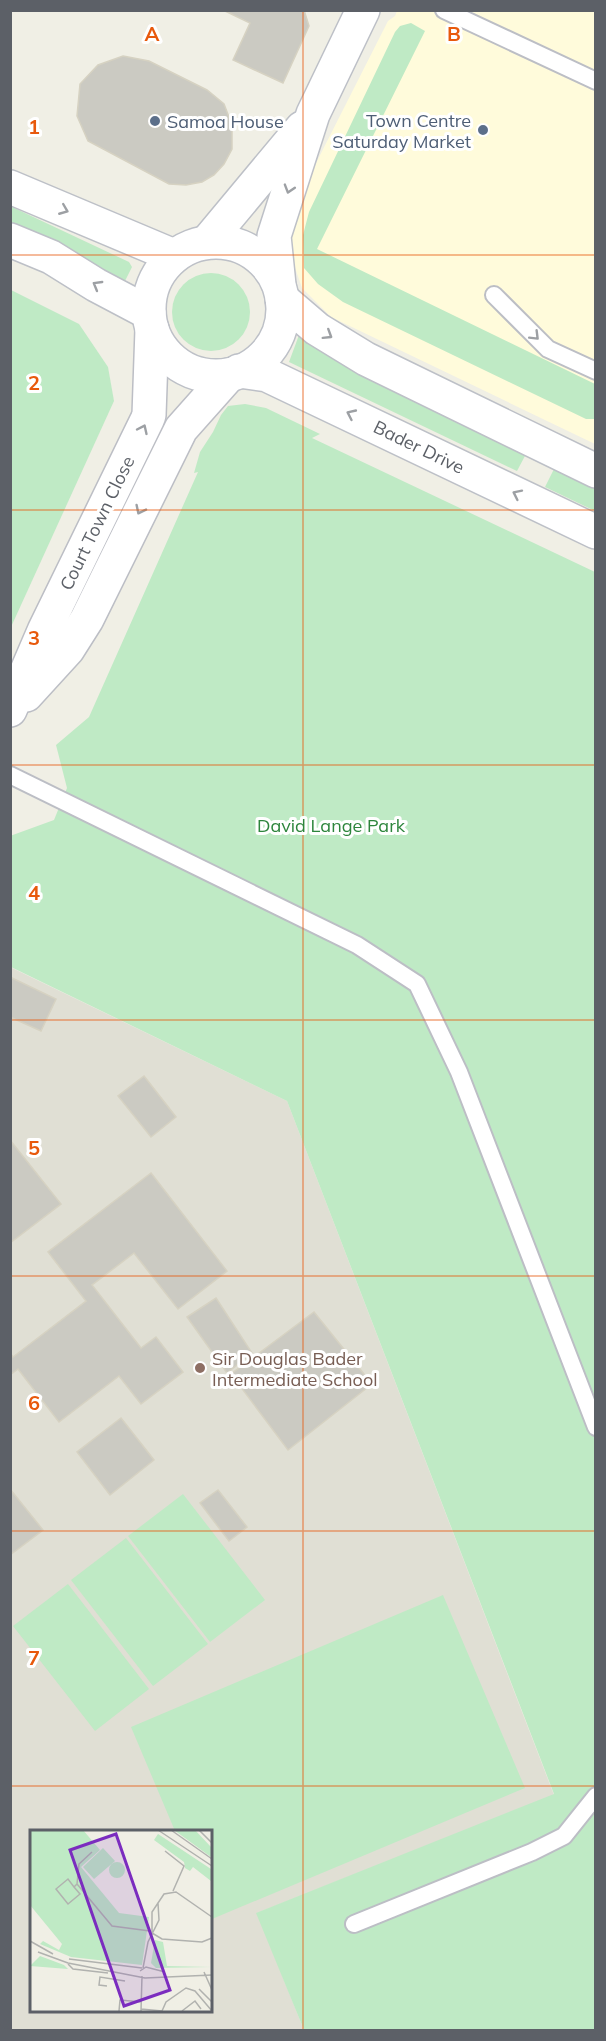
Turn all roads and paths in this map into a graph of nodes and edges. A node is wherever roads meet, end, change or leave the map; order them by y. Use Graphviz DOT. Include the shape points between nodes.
graph roads {
  1 [pos="363,10"];
  2 [pos="451,12"];
  3 [pos="596,81"];
  4 [pos="313,114"];
  5 [pos="10,187"];
  6 [pos="10,240"];
  7 [pos="207,242"];
  8 [pos="174,256"];
  9 [pos="281,292"];
  10 [pos="494,295"];
  11 [pos="150,321"];
  12 [pos="596,371"];
  13 [pos="234,373"];
  14 [pos="594,469"];
  15 [pos="596,532"];
  16 [pos="10,712"];
  17 [pos="10,775"];
  18 [pos="596,1427"];
  19 [pos="596,1796"];
  20 [pos="354,1924"];
  1 -- 4 [label="main road"];
  2 -- 3 [label="lane"];
  4 -- 7 [label="main road"];
  4 -- 9 [label="main road, one-way" via="274,236"];
  5 -- 8 [label="main road, one-way"];
  11 -- 6 [label="main road, one-way" via="51,257"];
  7 -- 8 [label="main road"];
  7 -- 9 [label="main road" via="230,243 250,251 267,265"];
  8 -- 11 [label="main road" via="160,272 151,292"];
  9 -- 13 [label="main road" via="282,322 274,343 259,360"];
  9 -- 14 [label="main road, one-way" via="317,328 366,359"];
  10 -- 12 [label="lane, one-way" via="548,349"];
  11 -- 13 [label="main road" via="160,346 190,370 209,375"];
  16 -- 11 [label="main road, Court Town Close, one-way" via="44,631 149,415"];
  15 -- 13 [label="main road, Bader Drive, one-way" via="267,375"];
  13 -- 16 [label="main road, Court Town Close, one-way" via="181,429 68,650"];
  17 -- 18 [label="lane" via="357,945 417,984 459,1072"];
  19 -- 20 [label="lane" via="564,1836"];
}
